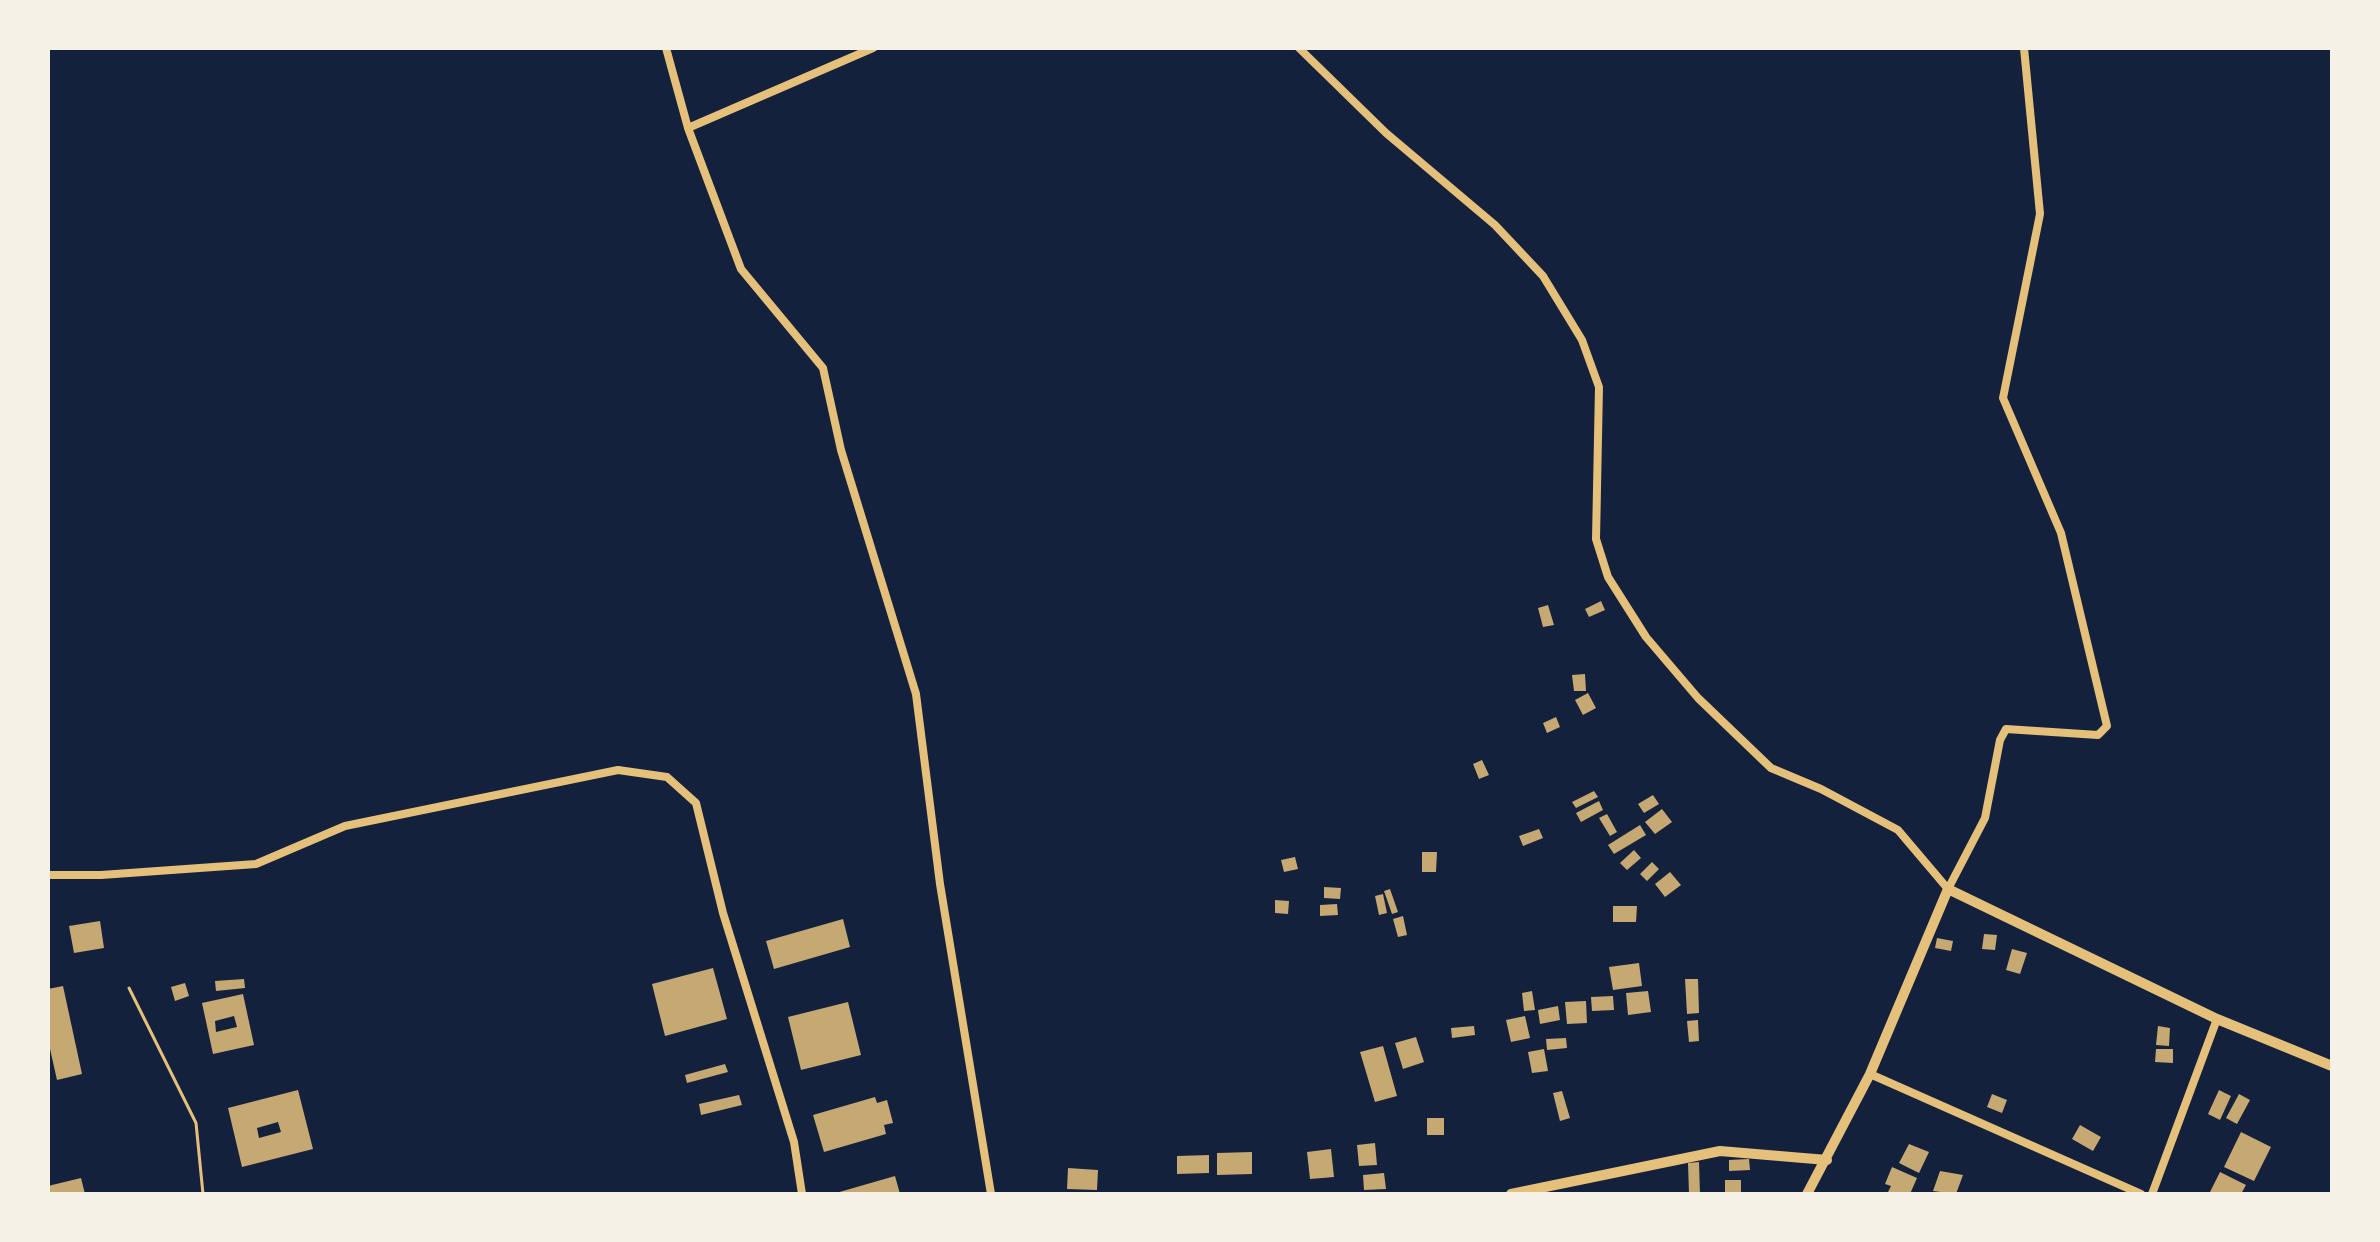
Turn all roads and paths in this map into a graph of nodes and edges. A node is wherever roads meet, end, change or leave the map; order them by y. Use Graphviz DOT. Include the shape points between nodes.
graph roads {
  1 [pos="666,48"];
  2 [pos="873,48"];
  3 [pos="1299,48"];
  4 [pos="2024,48"];
  5 [pos="688,128"];
  6 [pos="48,875"];
  7 [pos="1948,889"];
  8 [pos="129,988"];
  9 [pos="2217,1019"];
  10 [pos="2332,1066"];
  11 [pos="1870,1074"];
  12 [pos="1827,1160"];
  13 [pos="203,1194"];
  14 [pos="802,1194"];
  15 [pos="991,1194"];
  16 [pos="1511,1194"];
  17 [pos="1807,1194"];
  18 [pos="2141,1194"];
  19 [pos="2152,1194"];
  1 -- 5 [label="street"];
  2 -- 5 [label="street"];
  3 -- 7 [label="street" via="1386,133 1495,225 1543,276 1582,340 1599,387 1596,539 1608,577 1646,637 1698,698 1771,768 1898,830"];
  4 -- 7 [label="street" via="2040,214 2003,398 2061,533 2107,726 2098,735 2006,729 1985,818"];
  5 -- 15 [label="street" via="741,269 823,368 841,450 916,694 940,884"];
  6 -- 14 [label="street" via="256,864 345,826 618,770 667,777 696,803 723,913 794,1142"];
  7 -- 9 [label="street"];
  7 -- 11 [label="street"];
  8 -- 13 [label="path" via="196,1123"];
  9 -- 10 [label="street"];
  9 -- 19 [label="street"];
  11 -- 12 [label="street"];
  11 -- 18 [label="street"];
  12 -- 16 [label="street" via="1720,1151"];
  12 -- 17 [label="street"];
}
